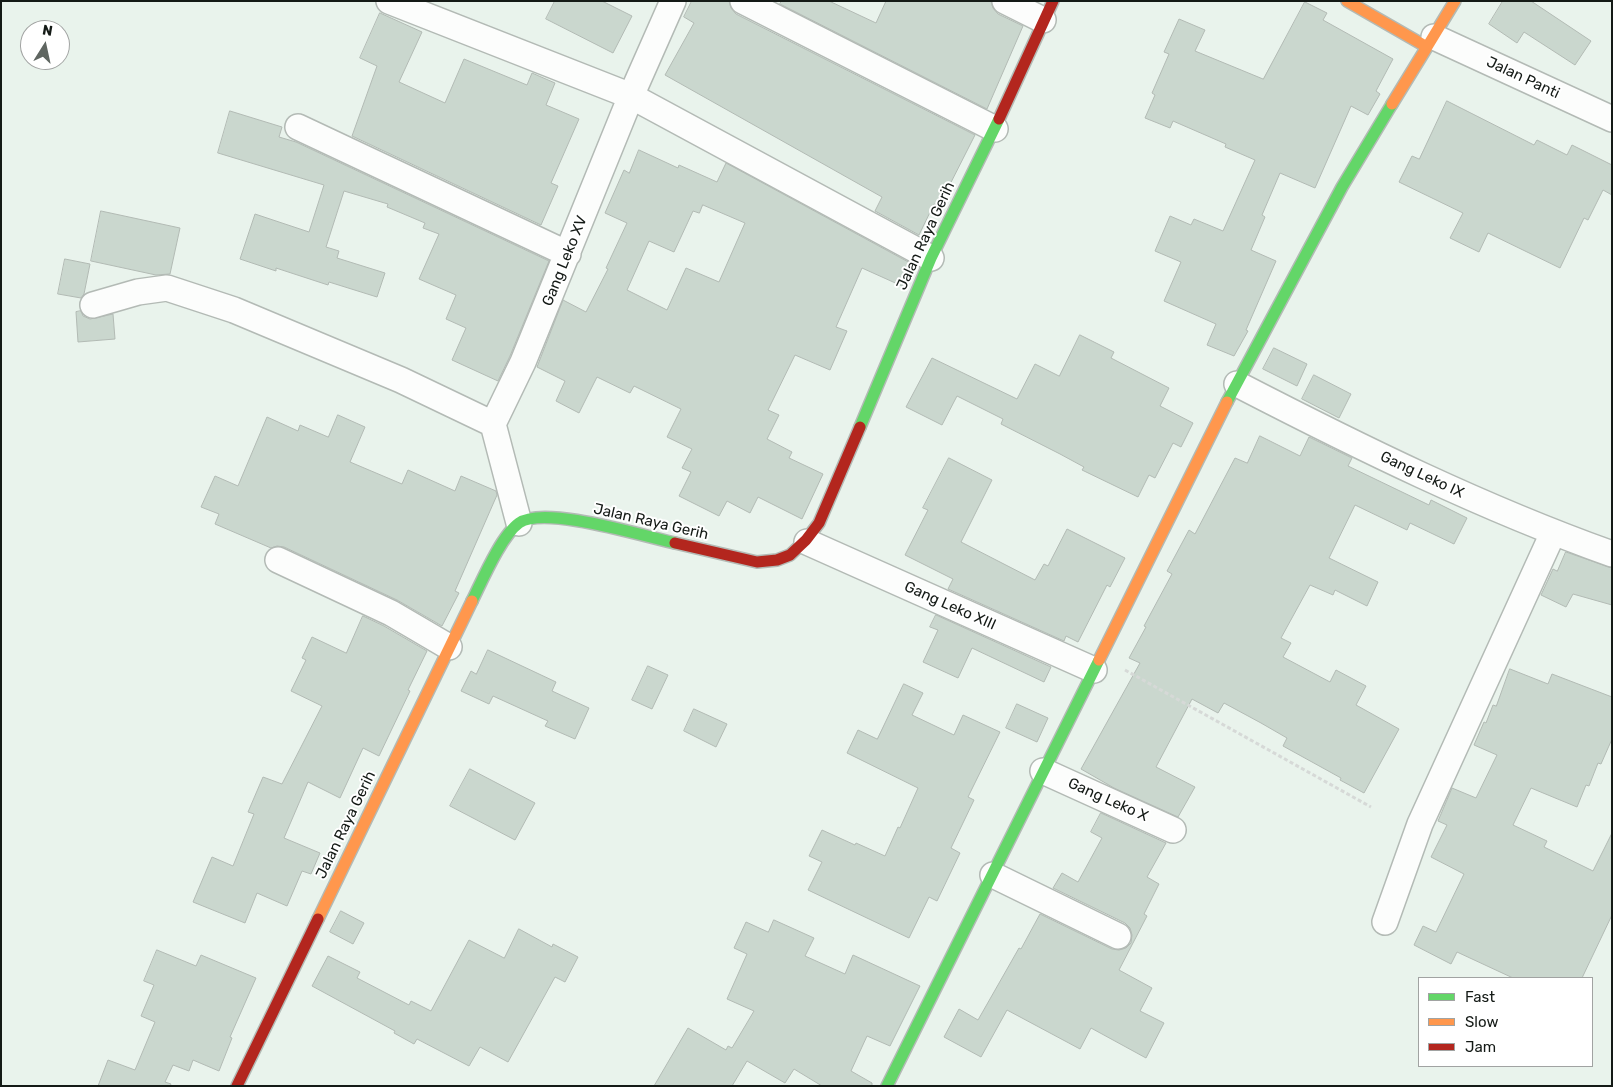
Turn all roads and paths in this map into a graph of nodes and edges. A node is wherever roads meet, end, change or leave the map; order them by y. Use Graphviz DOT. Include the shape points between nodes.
graph roads {
  1 [pos="389,1"];
  2 [pos="674,1"];
  3 [pos="743,1"];
  4 [pos="1005,1"];
  5 [pos="1347,1"];
  6 [pos="1455,1"];
  7 [pos="1048,11"];
  8 [pos="1430,42"];
  9 [pos="631,96"];
  10 [pos="1612,119"];
  11 [pos="298,127"];
  12 [pos="994,129"];
  13 [pos="568,254"];
  14 [pos="930,258"];
  15 [pos="93,305"];
  16 [pos="1237,384"];
  17 [pos="493,424"];
  18 [pos="519,523"];
  19 [pos="1553,533"];
  20 [pos="807,542"];
  21 [pos="1612,554"];
  22 [pos="278,560"];
  23 [pos="449,647"];
  24 [pos="1097,663"];
  25 [pos="1043,771"];
  26 [pos="1371,807"];
  27 [pos="1173,830"];
  28 [pos="993,875"];
  29 [pos="1386,922"];
  30 [pos="1118,936"];
  31 [pos="237,1086"];
  32 [pos="886,1086"];
  1 -- 9 [label="street"];
  2 -- 9 [label="street, Gang Leko XV"];
  3 -- 12 [label="street"];
  4 -- 7 [label="street"];
  5 -- 8 [label="street"];
  6 -- 8 [label="street"];
  7 -- 12 [label="street, Jalan Raya Gerih"];
  8 -- 10 [label="street, Jalan Panti"];
  8 -- 16 [label="street" via="1342,186"];
  9 -- 13 [label="street, Gang Leko XV"];
  9 -- 14 [label="street"];
  11 -- 13 [label="street"];
  12 -- 14 [label="street, Jalan Raya Gerih"];
  13 -- 17 [label="street, Gang Leko XV"];
  14 -- 20 [label="street, Jalan Raya Gerih" via="819,524"];
  15 -- 17 [label="street" via="138,292 167,288 252,317 402,380"];
  16 -- 19 [label="street, Gang Leko IX" via="1431,480"];
  16 -- 24 [label="street"];
  17 -- 18 [label="street"];
  18 -- 20 [label="street, Jalan Raya Gerih" via="538,518 568,518 757,562 778,560"];
  18 -- 23 [label="street, Jalan Raya Gerih" via="501,544"];
  19 -- 21 [label="street, Gang Leko IX"];
  19 -- 29 [label="street" via="1420,824"];
  20 -- 24 [label="street, Gang Leko XIII"];
  22 -- 23 [label="street" via="391,613"];
  23 -- 31 [label="street, Jalan Raya Gerih"];
  24 -- 25 [label="street"];
  24 -- 26 [label="path"];
  25 -- 27 [label="street, Gang Leko X"];
  25 -- 28 [label="street"];
  28 -- 30 [label="street"];
  28 -- 32 [label="street"];
}
